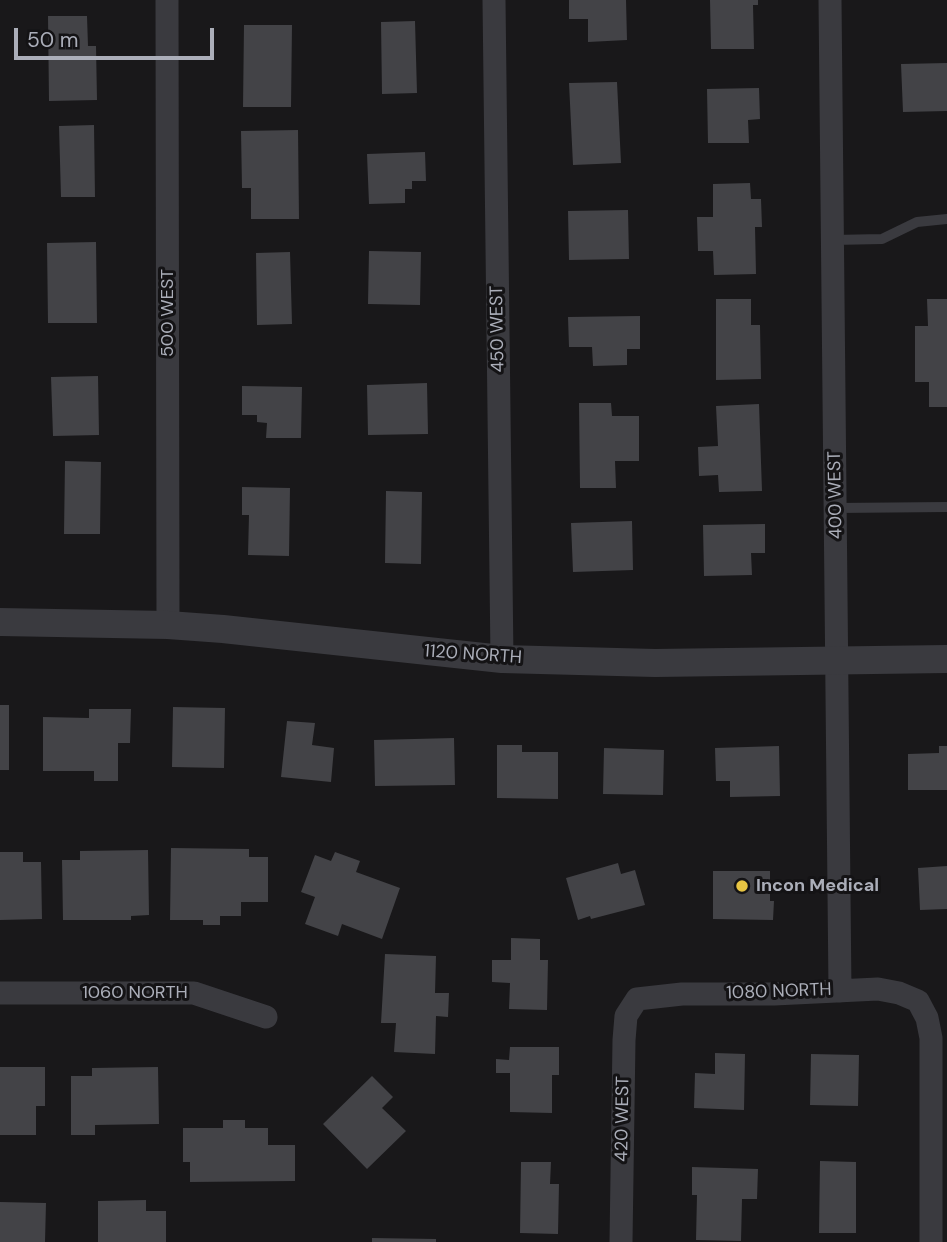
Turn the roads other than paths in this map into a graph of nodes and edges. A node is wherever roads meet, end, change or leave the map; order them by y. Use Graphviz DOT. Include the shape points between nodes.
graph roads {
  1 [pos="167,0"];
  2 [pos="494,0"];
  3 [pos="830,0"];
  4 [pos="947,219"];
  5 [pos="833,240"];
  6 [pos="947,507"];
  7 [pos="836,508"];
  8 [pos="0,622"];
  9 [pos="168,625"];
  10 [pos="502,659"];
  11 [pos="947,659"];
  12 [pos="838,662"];
  13 [pos="840,991"];
  14 [pos="0,993"];
  15 [pos="637,999"];
  16 [pos="265,1017"];
  17 [pos="621,1242"];
  18 [pos="931,1242"];
  1 -- 9 [label="street, 500 WEST"];
  2 -- 10 [label="street, 450 WEST"];
  3 -- 5 [label="street, 400 WEST"];
  4 -- 5 [label="lane" via="917,222 882,239"];
  5 -- 7 [label="street, 400 WEST"];
  6 -- 7 [label="lane"];
  7 -- 12 [label="street, 400 WEST"];
  8 -- 9 [label="street, 1120 NORTH"];
  9 -- 10 [label="street, 1120 NORTH"];
  10 -- 12 [label="street, 1120 NORTH"];
  11 -- 12 [label="street, 1120 NORTH"];
  12 -- 13 [label="street, 400 WEST"];
  13 -- 15 [label="street, 1080 NORTH"];
  13 -- 18 [label="street, 1080 NORTH" via="899,993 918,1000 927,1018 931,1038"];
  14 -- 16 [label="street, 1060 NORTH" via="194,993"];
  15 -- 17 [label="street, 420 WEST" via="626,1016 624,1040"];
}
